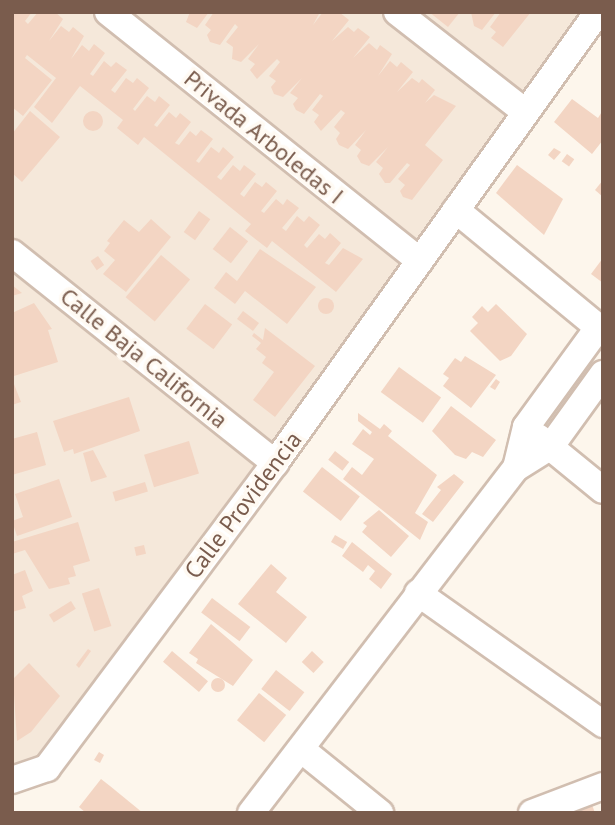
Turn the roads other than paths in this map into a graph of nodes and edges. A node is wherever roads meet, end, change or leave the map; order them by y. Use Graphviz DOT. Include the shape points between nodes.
graph roads {
  1 [pos="108,12"];
  2 [pos="397,12"];
  3 [pos="598,12"];
  4 [pos="524,111"];
  5 [pos="456,209"];
  6 [pos="12,253"];
  7 [pos="420,261"];
  8 [pos="601,330"];
  9 [pos="603,374"];
  10 [pos="526,428"];
  11 [pos="551,446"];
  12 [pos="275,463"];
  13 [pos="516,468"];
  14 [pos="603,490"];
  15 [pos="418,593"];
  16 [pos="603,724"];
  17 [pos="301,750"];
  18 [pos="12,780"];
  19 [pos="603,786"];
  20 [pos="251,813"];
  21 [pos="380,813"];
  22 [pos="532,813"];
  1 -- 7 [label="street, Privada Arboledas I"];
  2 -- 4 [label="street"];
  3 -- 4 [label="street, Calle Providencia"];
  4 -- 5 [label="street, Calle Providencia"];
  5 -- 7 [label="street, Calle Providencia"];
  5 -- 8 [label="street"];
  6 -- 12 [label="street, Calle Baja California"];
  7 -- 12 [label="street, Calle Providencia"];
  8 -- 10 [label="street"];
  9 -- 11 [label="street"];
  10 -- 11 [label="street"];
  10 -- 13 [label="street"];
  11 -- 13 [label="street"];
  11 -- 14 [label="street"];
  12 -- 18 [label="street, Calle Providencia" via="47,768"];
  13 -- 15 [label="street"];
  15 -- 16 [label="street"];
  15 -- 17 [label="street"];
  17 -- 20 [label="street"];
  17 -- 21 [label="street"];
  19 -- 22 [label="street"];
}
